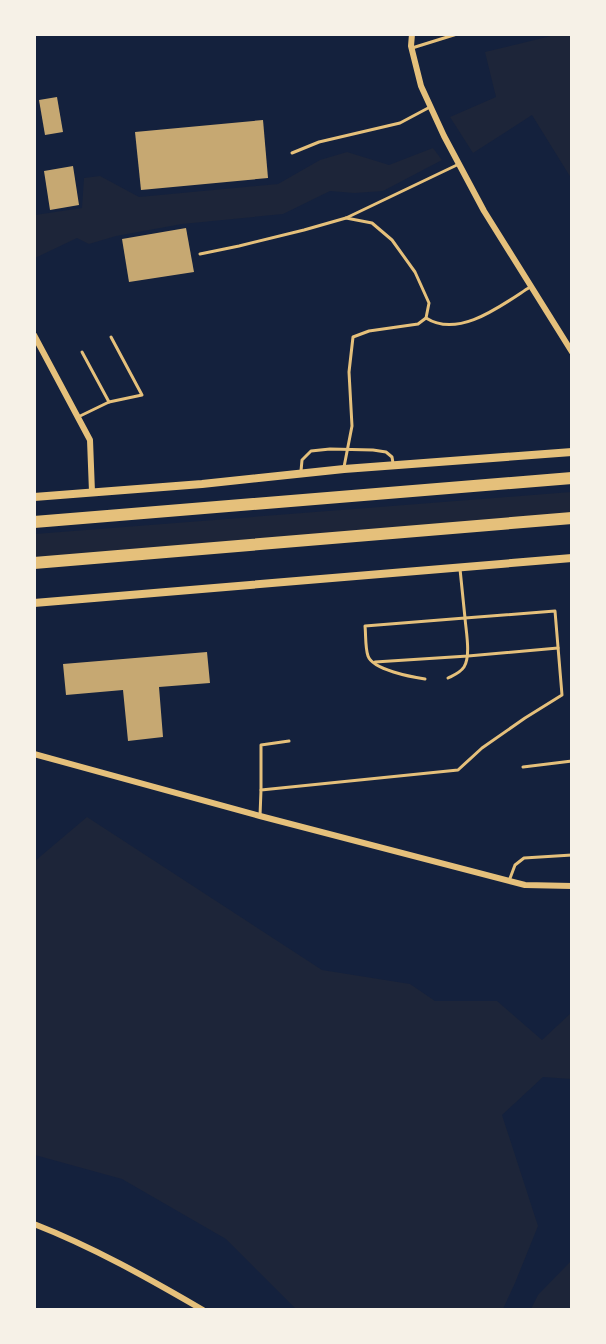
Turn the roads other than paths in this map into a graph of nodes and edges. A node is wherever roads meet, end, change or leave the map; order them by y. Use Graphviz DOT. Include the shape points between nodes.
graph roads {
  1 [pos="411,34"];
  2 [pos="457,34"];
  3 [pos="412,48"];
  4 [pos="430,107"];
  5 [pos="292,153"];
  6 [pos="459,164"];
  7 [pos="346,218"];
  8 [pos="200,254"];
  9 [pos="531,286"];
  10 [pos="426,318"];
  11 [pos="34,334"];
  12 [pos="111,337"];
  13 [pos="82,352"];
  14 [pos="572,352"];
  15 [pos="109,402"];
  16 [pos="78,417"];
  17 [pos="347,450"];
  18 [pos="572,452"];
  19 [pos="394,465"];
  20 [pos="344,469"];
  21 [pos="300,473"];
  22 [pos="572,478"];
  23 [pos="92,492"];
  24 [pos="34,497"];
  25 [pos="572,519"];
  26 [pos="34,522"];
  27 [pos="572,558"];
  28 [pos="34,563"];
  29 [pos="460,567"];
  30 [pos="34,603"];
  31 [pos="465,618"];
  32 [pos="558,648"];
  33 [pos="468,656"];
  34 [pos="372,662"];
  35 [pos="448,678"];
  36 [pos="425,679"];
  37 [pos="289,741"];
  38 [pos="34,754"];
  39 [pos="572,761"];
  40 [pos="524,767"];
  41 [pos="261,790"];
  42 [pos="260,816"];
  43 [pos="572,855"];
  44 [pos="508,881"];
  45 [pos="572,886"];
  46 [pos="34,1224"];
  47 [pos="203,1310"];
  1 -- 3 [label="street"];
  2 -- 3 [label="lane"];
  3 -- 4 [label="street"];
  4 -- 5 [label="lane" via="400,123 319,142"];
  4 -- 6 [label="street"];
  6 -- 7 [label="lane"];
  6 -- 9 [label="street"];
  7 -- 8 [label="lane"];
  7 -- 10 [label="lane" via="372,223 392,240 415,272 429,303"];
  9 -- 10 [label="lane" via="465,323 452,325"];
  9 -- 14 [label="street"];
  10 -- 17 [label="lane" via="418,324 369,331 353,338 349,372 352,426"];
  11 -- 16 [label="street"];
  12 -- 15 [label="lane" via="142,395"];
  13 -- 15 [label="lane"];
  15 -- 16 [label="lane"];
  16 -- 23 [label="street" via="90,440"];
  17 -- 19 [label="lane" via="386,452"];
  17 -- 20 [label="lane"];
  17 -- 21 [label="lane" via="311,451 302,460"];
  18 -- 19 [label="street"];
  19 -- 20 [label="street"];
  20 -- 21 [label="street"];
  21 -- 23 [label="street"];
  22 -- 26 [label="highway"];
  23 -- 24 [label="street"];
  25 -- 28 [label="highway"];
  27 -- 29 [label="street"];
  29 -- 30 [label="street"];
  29 -- 31 [label="lane"];
  31 -- 32 [label="lane" via="555,611"];
  31 -- 33 [label="lane"];
  31 -- 34 [label="lane" via="365,626"];
  32 -- 33 [label="lane"];
  32 -- 41 [label="lane" via="562,695 490,742 458,770"];
  33 -- 34 [label="lane"];
  33 -- 35 [label="lane" via="464,667"];
  34 -- 36 [label="lane" via="406,677"];
  37 -- 41 [label="lane" via="261,745"];
  38 -- 42 [label="street"];
  39 -- 40 [label="lane"];
  41 -- 42 [label="lane"];
  42 -- 44 [label="street"];
  43 -- 44 [label="lane" via="524,858 515,865"];
  44 -- 45 [label="street"];
  46 -- 47 [label="street" via="130,1268"];
}
